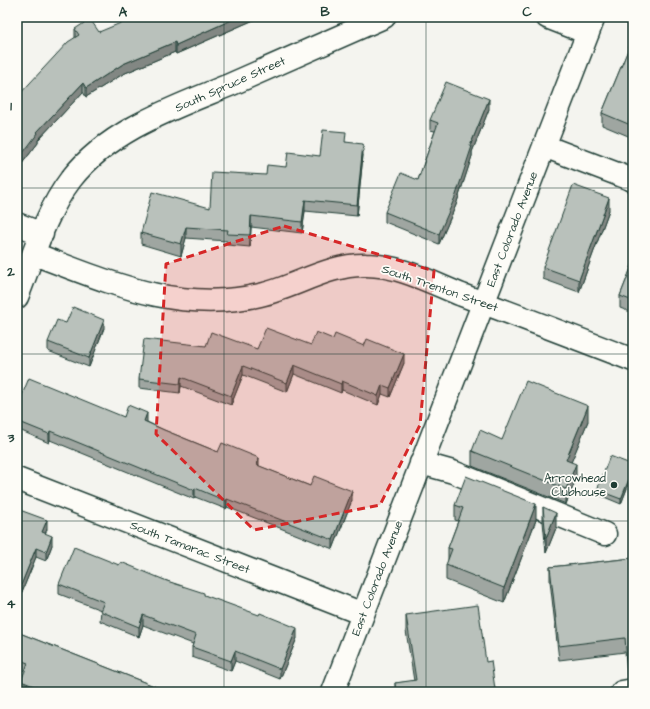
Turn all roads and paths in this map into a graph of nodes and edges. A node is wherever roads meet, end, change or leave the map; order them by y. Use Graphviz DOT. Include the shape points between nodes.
graph roads {
  1 [pos="384,17"];
  2 [pos="547,17"];
  3 [pos="591,25"];
  4 [pos="544,146"];
  5 [pos="633,180"];
  6 [pos="17,224"];
  7 [pos="42,234"];
  8 [pos="34,254"];
  9 [pos="17,297"];
  10 [pos="483,303"];
  11 [pos="633,360"];
  12 [pos="421,463"];
  13 [pos="17,479"];
  14 [pos="605,534"];
  15 [pos="363,614"];
  16 [pos="633,690"];
  17 [pos="333,692"];
  18 [pos="622,692"];
  1 -- 7 [label="street, South Spruce Street" via="143,123 102,149 83,165 72,179 55,205"];
  2 -- 3 [label="street"];
  3 -- 4 [label="street, East Colorado Avenue"];
  4 -- 5 [label="street"];
  4 -- 10 [label="street, East Colorado Avenue"];
  6 -- 7 [label="street"];
  7 -- 8 [label="street, South Spruce Street"];
  8 -- 9 [label="street, South Spruce Street"];
  8 -- 10 [label="street, South Trenton Street" via="128,289 183,299 219,300 258,296 345,266 366,265 402,272"];
  10 -- 11 [label="street, South Trenton Street"];
  10 -- 12 [label="street, East Colorado Avenue"];
  12 -- 14 [label="street" via="454,472"];
  12 -- 15 [label="street, East Colorado Avenue"];
  13 -- 15 [label="street, South Tamarac Street"];
  15 -- 17 [label="street, East Colorado Avenue"];
  16 -- 18 [label="street"];
}
